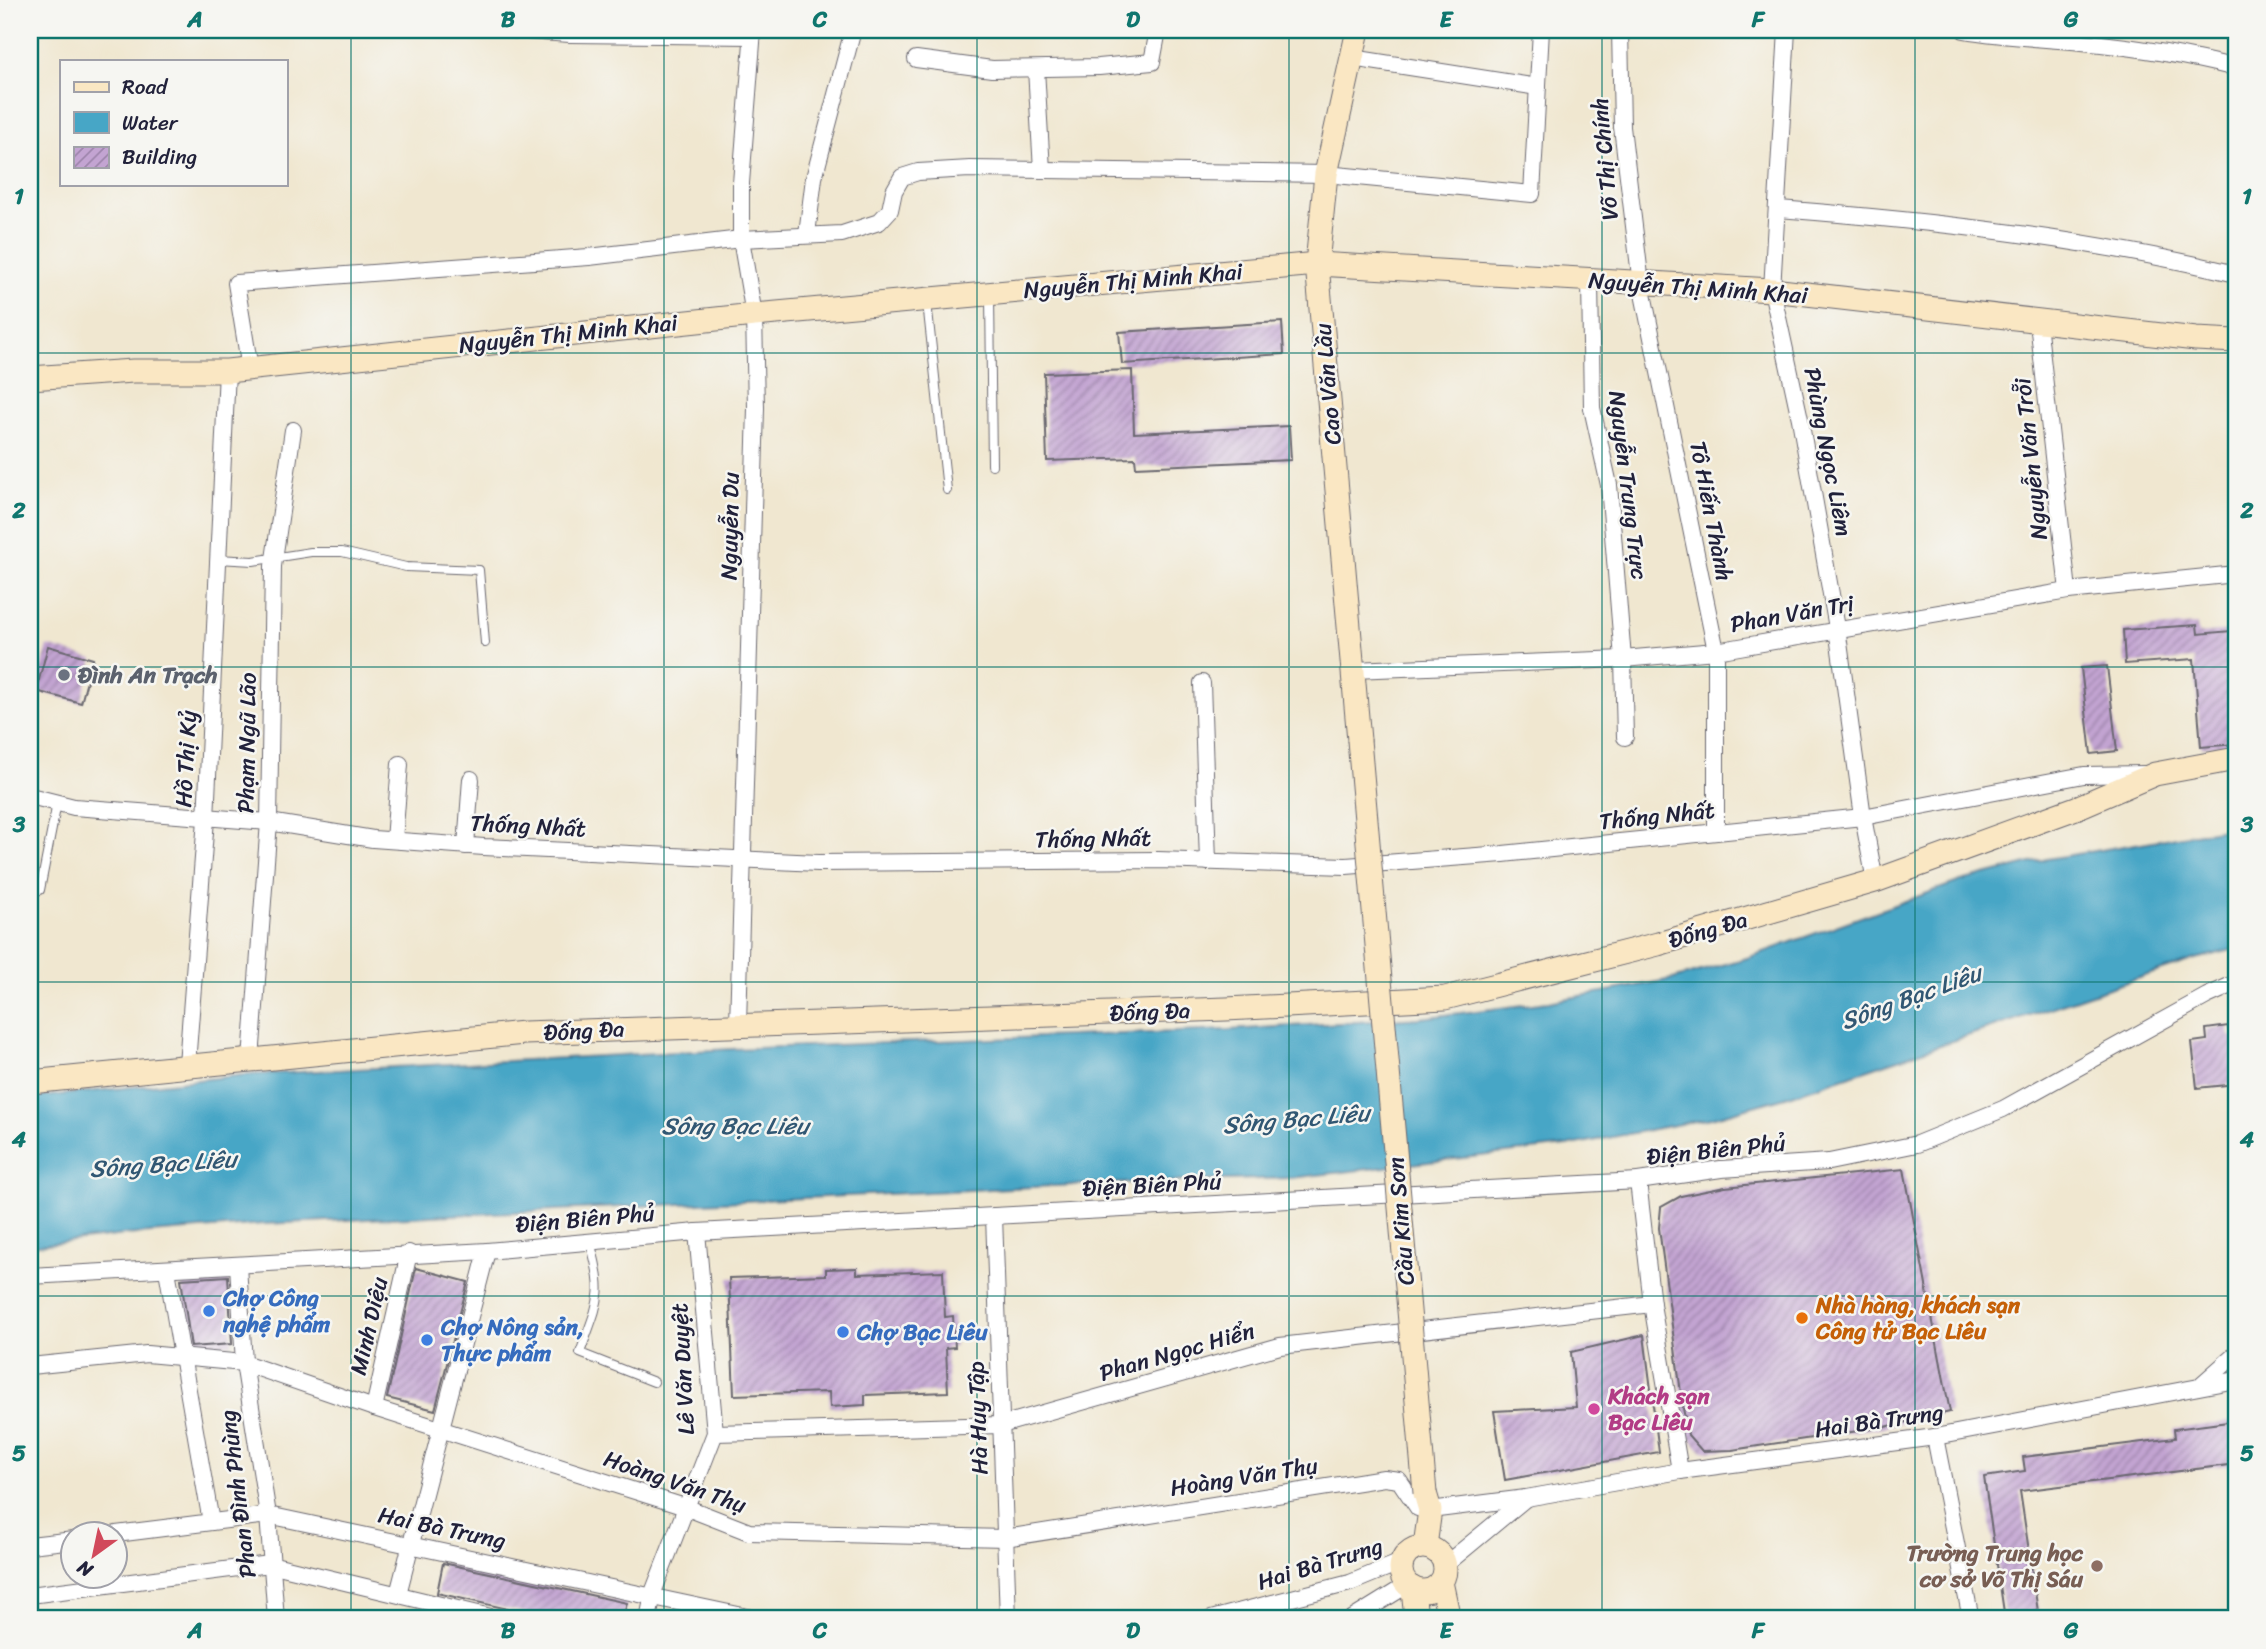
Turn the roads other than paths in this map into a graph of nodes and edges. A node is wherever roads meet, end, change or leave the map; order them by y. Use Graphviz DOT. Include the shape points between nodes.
graph roads {
  1 [pos="512,30"];
  2 [pos="853,30"];
  3 [pos="1158,30"];
  4 [pos="1358,30"];
  5 [pos="1541,30"];
  6 [pos="1620,30"];
  7 [pos="1787,30"];
  8 [pos="1964,30"];
  9 [pos="752,33"];
  10 [pos="1352,58"];
  11 [pos="916,59"];
  12 [pos="2236,68"];
  13 [pos="1036,69"];
  14 [pos="1538,87"];
  15 [pos="1042,170"];
  16 [pos="1326,174"];
  17 [pos="1779,209"];
  18 [pos="807,234"];
  19 [pos="741,239"];
  20 [pos="1317,264"];
  21 [pos="2236,274"];
  22 [pos="1590,281"];
  23 [pos="1641,284"];
  24 [pos="1772,290"];
  25 [pos="990,293"];
  26 [pos="927,299"];
  27 [pos="754,315"];
  28 [pos="2039,322"];
  29 [pos="2236,341"];
  30 [pos="238,370"];
  31 [pos="30,378"];
  32 [pos="293,430"];
  33 [pos="992,465"];
  34 [pos="947,489"];
  35 [pos="218,559"];
  36 [pos="275,559"];
  37 [pos="2236,574"];
  38 [pos="2068,591"];
  39 [pos="1837,628"];
  40 [pos="485,643"];
  41 [pos="1716,651"];
  42 [pos="1623,659"];
  43 [pos="1353,670"];
  44 [pos="1202,683"];
  45 [pos="1625,737"];
  46 [pos="1359,740"];
  47 [pos="2236,759"];
  48 [pos="400,764"];
  49 [pos="2155,774"];
  50 [pos="471,779"];
  51 [pos="30,796"];
  52 [pos="57,803"];
  53 [pos="1863,817"];
  54 [pos="206,819"];
  55 [pos="269,822"];
  56 [pos="1716,832"];
  57 [pos="394,840"];
  58 [pos="466,846"];
  59 [pos="745,859"];
  60 [pos="1208,862"];
  61 [pos="1875,881"];
  62 [pos="30,892"];
  63 [pos="2236,983"];
  64 [pos="738,1024"];
  65 [pos="251,1059"];
  66 [pos="187,1065"];
  67 [pos="30,1082"];
  68 [pos="1638,1181"];
  69 [pos="994,1216"];
  70 [pos="696,1232"];
  71 [pos="590,1242"];
  72 [pos="487,1251"];
  73 [pos="410,1253"];
  74 [pos="238,1265"];
  75 [pos="167,1270"];
  76 [pos="30,1276"];
  77 [pos="1652,1304"];
  78 [pos="2236,1354"];
  79 [pos="182,1356"];
  80 [pos="244,1363"];
  81 [pos="30,1366"];
  82 [pos="2236,1380"];
  83 [pos="654,1382"];
  84 [pos="2202,1384"];
  85 [pos="373,1408"];
  86 [pos="1001,1424"];
  87 [pos="442,1429"];
  88 [pos="715,1433"];
  89 [pos="1935,1437"];
  90 [pos="1679,1471"];
  91 [pos="1526,1498"];
  92 [pos="1428,1501"];
  93 [pos="685,1507"];
  94 [pos="268,1515"];
  95 [pos="211,1522"];
  96 [pos="130,1532"];
  97 [pos="1005,1538"];
  98 [pos="60,1542"];
  99 [pos="410,1544"];
  100 [pos="30,1545"];
  101 [pos="1425,1546"];
  102 [pos="1401,1562"];
  103 [pos="270,1564"];
  104 [pos="1443,1573"];
  105 [pos="1410,1587"];
  106 [pos="398,1594"];
  107 [pos="30,1595"];
  108 [pos="652,1598"];
  109 [pos="276,1619"];
  110 [pos="499,1619"];
  111 [pos="648,1619"];
  112 [pos="757,1619"];
  113 [pos="1008,1619"];
  114 [pos="1212,1619"];
  115 [pos="1352,1619"];
  116 [pos="1416,1619"];
  117 [pos="1449,1619"];
  118 [pos="1971,1619"];
  1 -- 9 [label="street"];
  2 -- 18 [label="street" via="814,178"];
  3 -- 13 [label="street" via="1152,62"];
  4 -- 10 [label="main road, Cao Văn Lầu"];
  5 -- 14 [label="street"];
  6 -- 23 [label="street, Võ Thị Chính" via="1622,127"];
  7 -- 17 [label="street, Phùng Ngọc Liêm"];
  8 -- 12 [label="street" via="2178,53"];
  9 -- 19 [label="street, Nguyễn Du"];
  10 -- 14 [label="street"];
  10 -- 16 [label="main road, Cao Văn Lầu"];
  11 -- 13 [label="street" via="992,69"];
  13 -- 15 [label="street"];
  14 -- 16 [label="street" via="1532,194"];
  15 -- 16 [label="street"];
  15 -- 18 [label="street" via="918,172 902,177 890,211 879,222 842,234"];
  16 -- 20 [label="main road, Cao Văn Lầu"];
  17 -- 21 [label="street" via="2023,234 2170,258"];
  17 -- 24 [label="street, Phùng Ngọc Liêm"];
  18 -- 19 [label="street"];
  19 -- 27 [label="street, Nguyễn Du"];
  19 -- 30 [label="street, Hồ Thị Kỷ" via="589,257 236,283"];
  20 -- 22 [label="main road, Nguyễn Thị Minh Khai"];
  20 -- 25 [label="main road, Nguyễn Thị Minh Khai"];
  20 -- 43 [label="main road, Cao Văn Lầu"];
  22 -- 23 [label="main road, Nguyễn Thị Minh Khai"];
  22 -- 42 [label="street, Nguyễn Trung Trực" via="1592,408 1609,485"];
  23 -- 24 [label="main road, Nguyễn Thị Minh Khai"];
  23 -- 41 [label="street, Tô Hiến Thành"];
  24 -- 28 [label="main road, Nguyễn Thị Minh Khai"];
  24 -- 39 [label="street, Phùng Ngọc Liêm"];
  25 -- 26 [label="main road, Nguyễn Thị Minh Khai"];
  25 -- 33 [label="lane"];
  26 -- 27 [label="main road, Nguyễn Thị Minh Khai"];
  26 -- 34 [label="lane"];
  27 -- 30 [label="main road, Nguyễn Thị Minh Khai"];
  27 -- 59 [label="street, Nguyễn Du" via="756,408"];
  28 -- 29 [label="main road, Nguyễn Thị Minh Khai"];
  28 -- 38 [label="street, Nguyễn Văn Trỗi"];
  30 -- 31 [label="main road, Nguyễn Thị Minh Khai"];
  30 -- 35 [label="street, Hồ Thị Kỷ"];
  32 -- 36 [label="street, Phạm Ngũ Lão"];
  35 -- 36 [label="lane"];
  35 -- 54 [label="street, Hồ Thị Kỷ"];
  36 -- 40 [label="lane" via="342,552 405,567 479,570"];
  36 -- 55 [label="street, Phạm Ngũ Lão"];
  37 -- 38 [label="street, Phan Văn Trị"];
  38 -- 39 [label="street, Phan Văn Trị"];
  39 -- 41 [label="street, Phan Văn Trị"];
  39 -- 53 [label="street, Phùng Ngọc Liêm"];
  41 -- 42 [label="street, Phan Văn Trị"];
  41 -- 56 [label="street, Tô Hiến Thành"];
  42 -- 43 [label="street, Phan Văn Trị"];
  42 -- 45 [label="street, Nguyễn Trung Trực"];
  43 -- 46 [label="main road, Cao Văn Lầu"];
  44 -- 60 [label="street"];
  46 -- 92 [label="main road, Cầu Kim Sơn, bridge"];
  47 -- 49 [label="main road, Đống Đa"];
  48 -- 57 [label="street"];
  49 -- 53 [label="street, Thống Nhất" via="2084,775"];
  49 -- 61 [label="main road, Đống Đa" via="2076,808"];
  50 -- 58 [label="street"];
  51 -- 52 [label="street, Thống Nhất"];
  52 -- 54 [label="street, Thống Nhất"];
  52 -- 62 [label="lane" via="40,890"];
  53 -- 56 [label="street, Thống Nhất"];
  53 -- 61 [label="street, Phùng Ngọc Liêm"];
  54 -- 55 [label="street, Thống Nhất"];
  54 -- 66 [label="street, Hồ Thị Kỷ"];
  55 -- 57 [label="street, Thống Nhất"];
  55 -- 65 [label="street, Phạm Ngũ Lão"];
  56 -- 60 [label="street, Thống Nhất" via="1346,866"];
  57 -- 58 [label="street, Thống Nhất"];
  58 -- 59 [label="street, Thống Nhất"];
  59 -- 60 [label="street, Thống Nhất" via="818,863"];
  59 -- 64 [label="street, Nguyễn Du"];
  61 -- 64 [label="main road, Đống Đa" via="1658,944 1445,998"];
  63 -- 68 [label="street, Điện Biên Phủ" via="2003,1109 1917,1144 1829,1162 1721,1168"];
  64 -- 65 [label="main road, Đống Đa" via="524,1033"];
  65 -- 66 [label="main road, Đống Đa"];
  66 -- 67 [label="main road, Đống Đa"];
  68 -- 69 [label="street, Điện Biên Phủ"];
  68 -- 77 [label="street"];
  69 -- 70 [label="street, Điện Biên Phủ"];
  69 -- 86 [label="street, Hà Huy Tập"];
  70 -- 71 [label="street, Điện Biên Phủ"];
  70 -- 88 [label="street, Lê Văn Duyệt"];
  71 -- 72 [label="street, Điện Biên Phủ"];
  71 -- 83 [label="lane" via="599,1272 600,1302 580,1353"];
  72 -- 73 [label="street, Điện Biên Phủ"];
  72 -- 87 [label="street"];
  73 -- 74 [label="street, Điện Biên Phủ"];
  73 -- 85 [label="street, Minh Diệu"];
  74 -- 75 [label="street, Điện Biên Phủ"];
  74 -- 80 [label="street, Phan Đình Phùng"];
  75 -- 76 [label="street, Điện Biên Phủ"];
  75 -- 79 [label="street"];
  77 -- 86 [label="street, Phan Ngọc Hiển" via="1280,1346"];
  77 -- 90 [label="street"];
  78 -- 84 [label="street"];
  79 -- 80 [label="street, Hoàng Văn Thụ"];
  79 -- 81 [label="street, Hoàng Văn Thụ" via="147,1354"];
  79 -- 95 [label="street"];
  80 -- 85 [label="street, Hoàng Văn Thụ"];
  80 -- 94 [label="street, Phan Đình Phùng"];
  82 -- 84 [label="street, Hai Bà Trưng"];
  84 -- 89 [label="street, Hai Bà Trưng"];
  85 -- 87 [label="street, Hoàng Văn Thụ"];
  86 -- 88 [label="street, Phan Ngọc Hiển"];
  86 -- 97 [label="street, Hà Huy Tập"];
  87 -- 93 [label="street, Hoàng Văn Thụ"];
  87 -- 99 [label="street"];
  88 -- 93 [label="street, Lê Văn Duyệt"];
  89 -- 90 [label="street, Hai Bà Trưng"];
  89 -- 118 [label="street"];
  90 -- 91 [label="street, Hai Bà Trưng"];
  91 -- 92 [label="street, Hai Bà Trưng"];
  91 -- 104 [label="street, Hai Bà Trưng"];
  92 -- 97 [label="street, Hoàng Văn Thụ" via="1418,1508 1399,1480 1384,1478"];
  92 -- 101 [label="main road, Cầu Kim Sơn"];
  93 -- 97 [label="street, Hoàng Văn Thụ" via="749,1532"];
  93 -- 108 [label="street, Lê Văn Duyệt"];
  94 -- 95 [label="street, Hai Bà Trưng"];
  94 -- 99 [label="street, Hai Bà Trưng"];
  94 -- 103 [label="street, Phan Đình Phùng"];
  95 -- 96 [label="street, Hai Bà Trưng"];
  97 -- 113 [label="street, Hà Huy Tập"];
  98 -- 100 [label="street"];
  99 -- 106 [label="street"];
  99 -- 108 [label="street, Hai Bà Trưng"];
  101 -- 102 [label="main road" via="1410,1550"];
  101 -- 104 [label="main road" via="1438,1553"];
  102 -- 105 [label="main road" via="1402,1578"];
  102 -- 114 [label="street, Hai Bà Trưng" via="1350,1583"];
  103 -- 106 [label="street"];
  103 -- 107 [label="street"];
  103 -- 109 [label="street, Phan Đình Phùng"];
  104 -- 105 [label="main road" via="1427,1591"];
  104 -- 117 [label="main road"];
  105 -- 115 [label="street, Hai Bà Trưng"];
  105 -- 116 [label="main road"];
  106 -- 110 [label="street"];
  108 -- 111 [label="street, Lê Văn Duyệt"];
  108 -- 112 [label="street, Hai Bà Trưng"];
}
